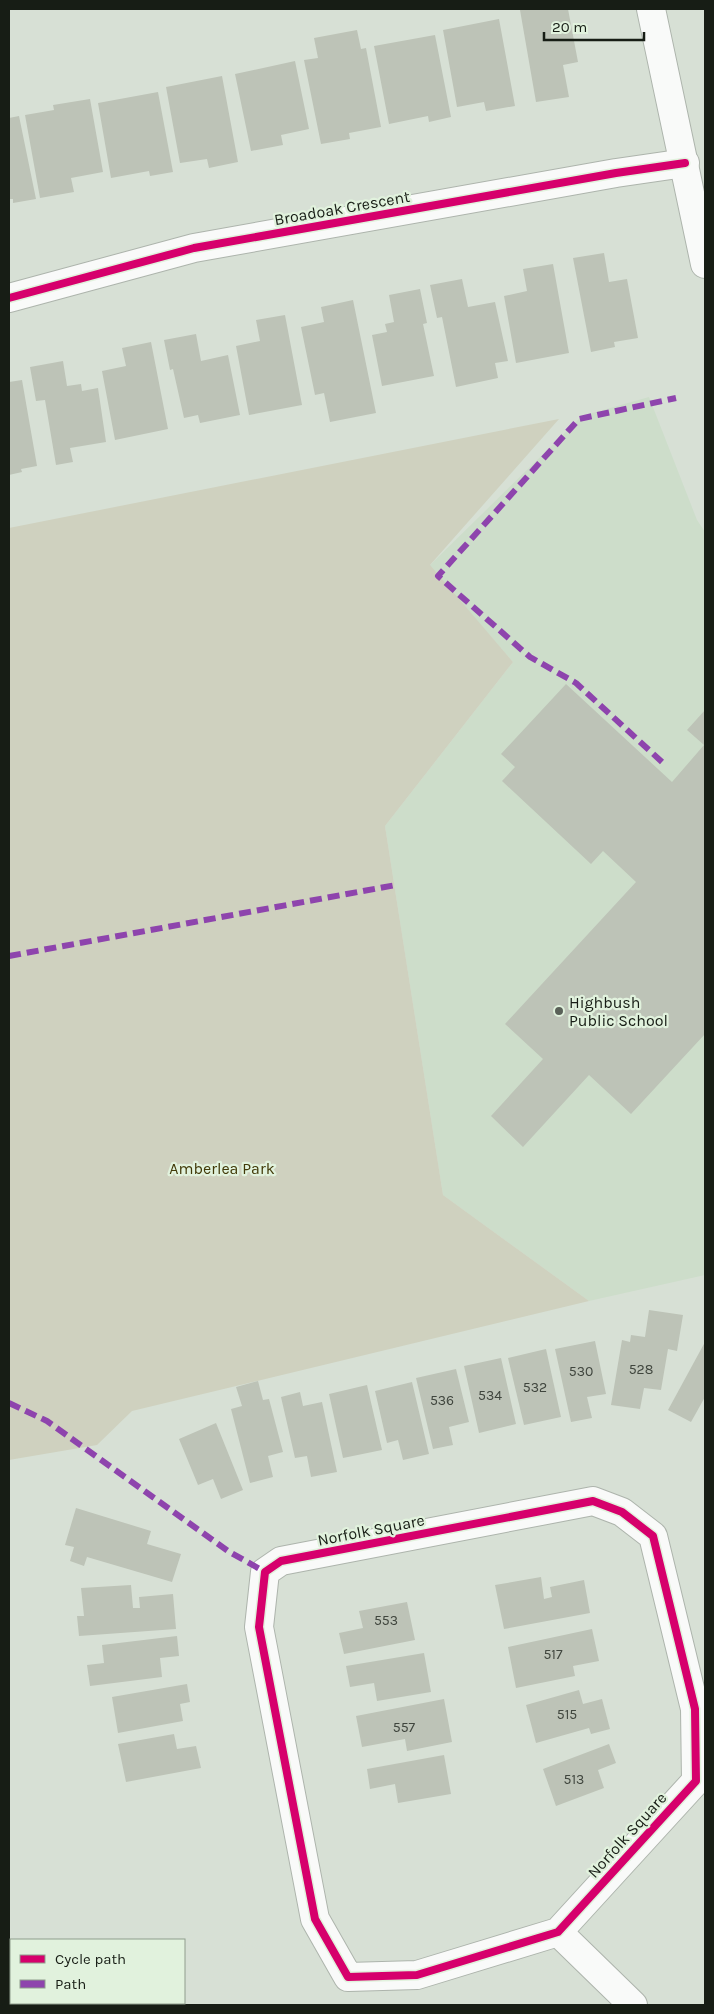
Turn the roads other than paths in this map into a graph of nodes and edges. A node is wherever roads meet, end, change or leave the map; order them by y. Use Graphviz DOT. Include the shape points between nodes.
graph roads {
  1 [pos="651,9"];
  2 [pos="685,163"];
  3 [pos="705,264"];
  4 [pos="9,298"];
  5 [pos="558,1932"];
  6 [pos="633,2005"];
  1 -- 2 [label="street"];
  2 -- 3 [label="street"];
  2 -- 4 [label="street, Broadoak Crescent" via="194,248"];
  5 -- 5 [label="street, Norfolk Square" via="696,1781 695,1709 653,1536 622,1512 593,1501 281,1561 265,1572 259,1627 315,1919 348,1977 417,1975"];
  5 -- 6 [label="street"];
}
